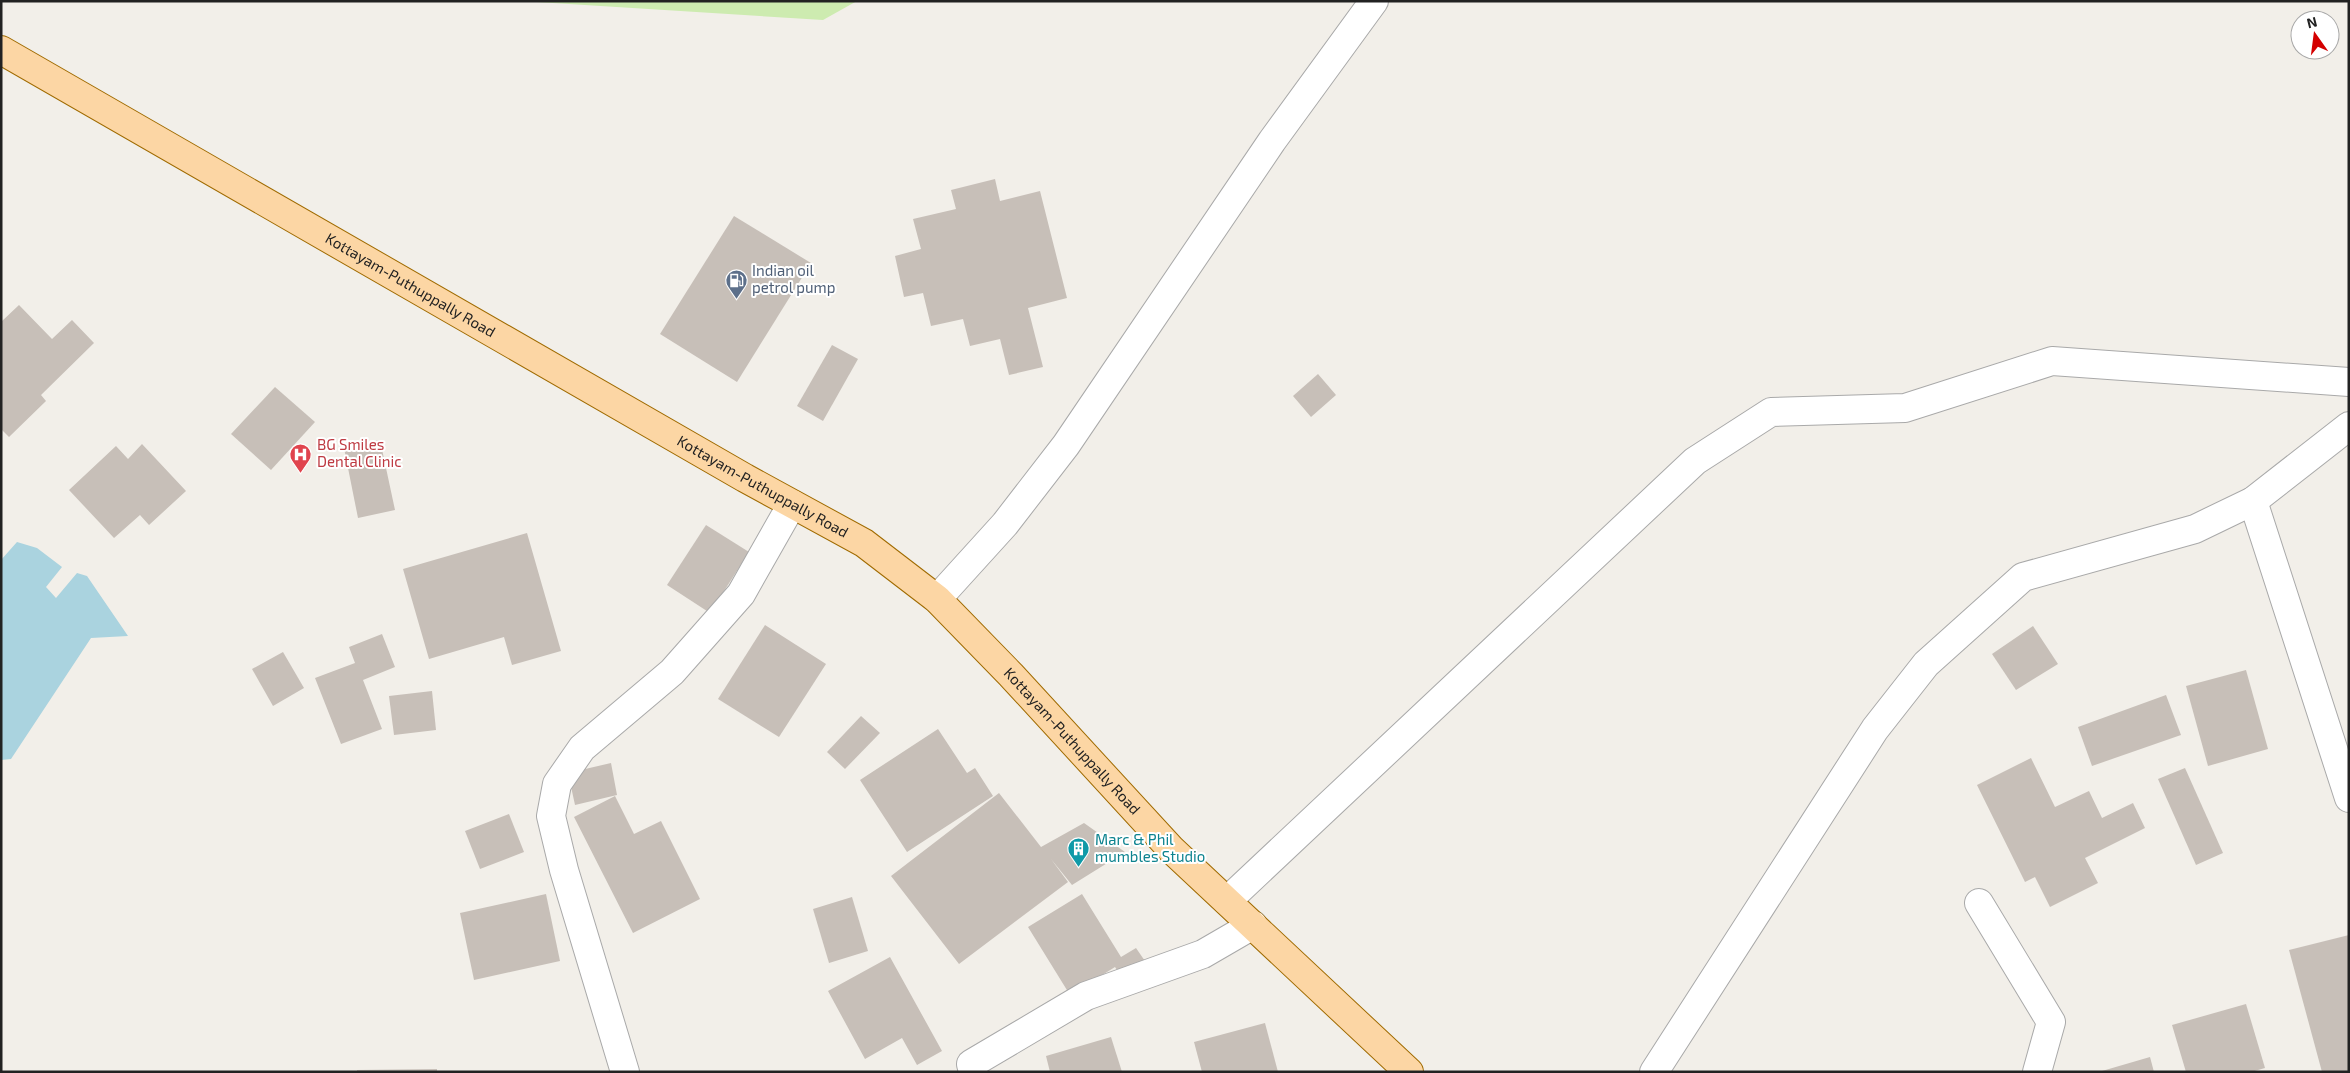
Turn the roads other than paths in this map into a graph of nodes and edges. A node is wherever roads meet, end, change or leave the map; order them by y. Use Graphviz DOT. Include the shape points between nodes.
graph roads {
  1 [pos="1374,1"];
  2 [pos="1,50"];
  3 [pos="2349,382"];
  4 [pos="2349,426"];
  5 [pos="2253,501"];
  6 [pos="792,504"];
  7 [pos="936,599"];
  8 [pos="2349,798"];
  9 [pos="1227,901"];
  10 [pos="1979,903"];
  11 [pos="1253,925"];
  12 [pos="967,1069"];
  13 [pos="625,1072"];
  14 [pos="1409,1072"];
  15 [pos="1654,1072"];
  16 [pos="2037,1072"];
  1 -- 7 [label="street" via="1272,141 1066,445 1006,524"];
  2 -- 6 [label="main road, Kottayam-Puthuppally Road"];
  3 -- 9 [label="street" via="2052,360 1905,408 1771,412 1695,461"];
  4 -- 5 [label="street"];
  5 -- 8 [label="street"];
  5 -- 15 [label="street" via="2195,529 2023,577 1926,664 1875,729"];
  6 -- 7 [label="main road, Kottayam-Puthuppally Road" via="864,543"];
  6 -- 13 [label="street" via="740,594 672,672 582,748 557,784 552,816 560,852"];
  7 -- 9 [label="main road, Kottayam-Puthuppally Road" via="1011,675 1171,849"];
  9 -- 11 [label="main road, Kottayam-Puthuppally Road"];
  10 -- 16 [label="street" via="2051,1022"];
  11 -- 12 [label="street" via="1203,954 1086,996"];
  11 -- 14 [label="main road, Kottayam-Puthuppally Road"];
}
